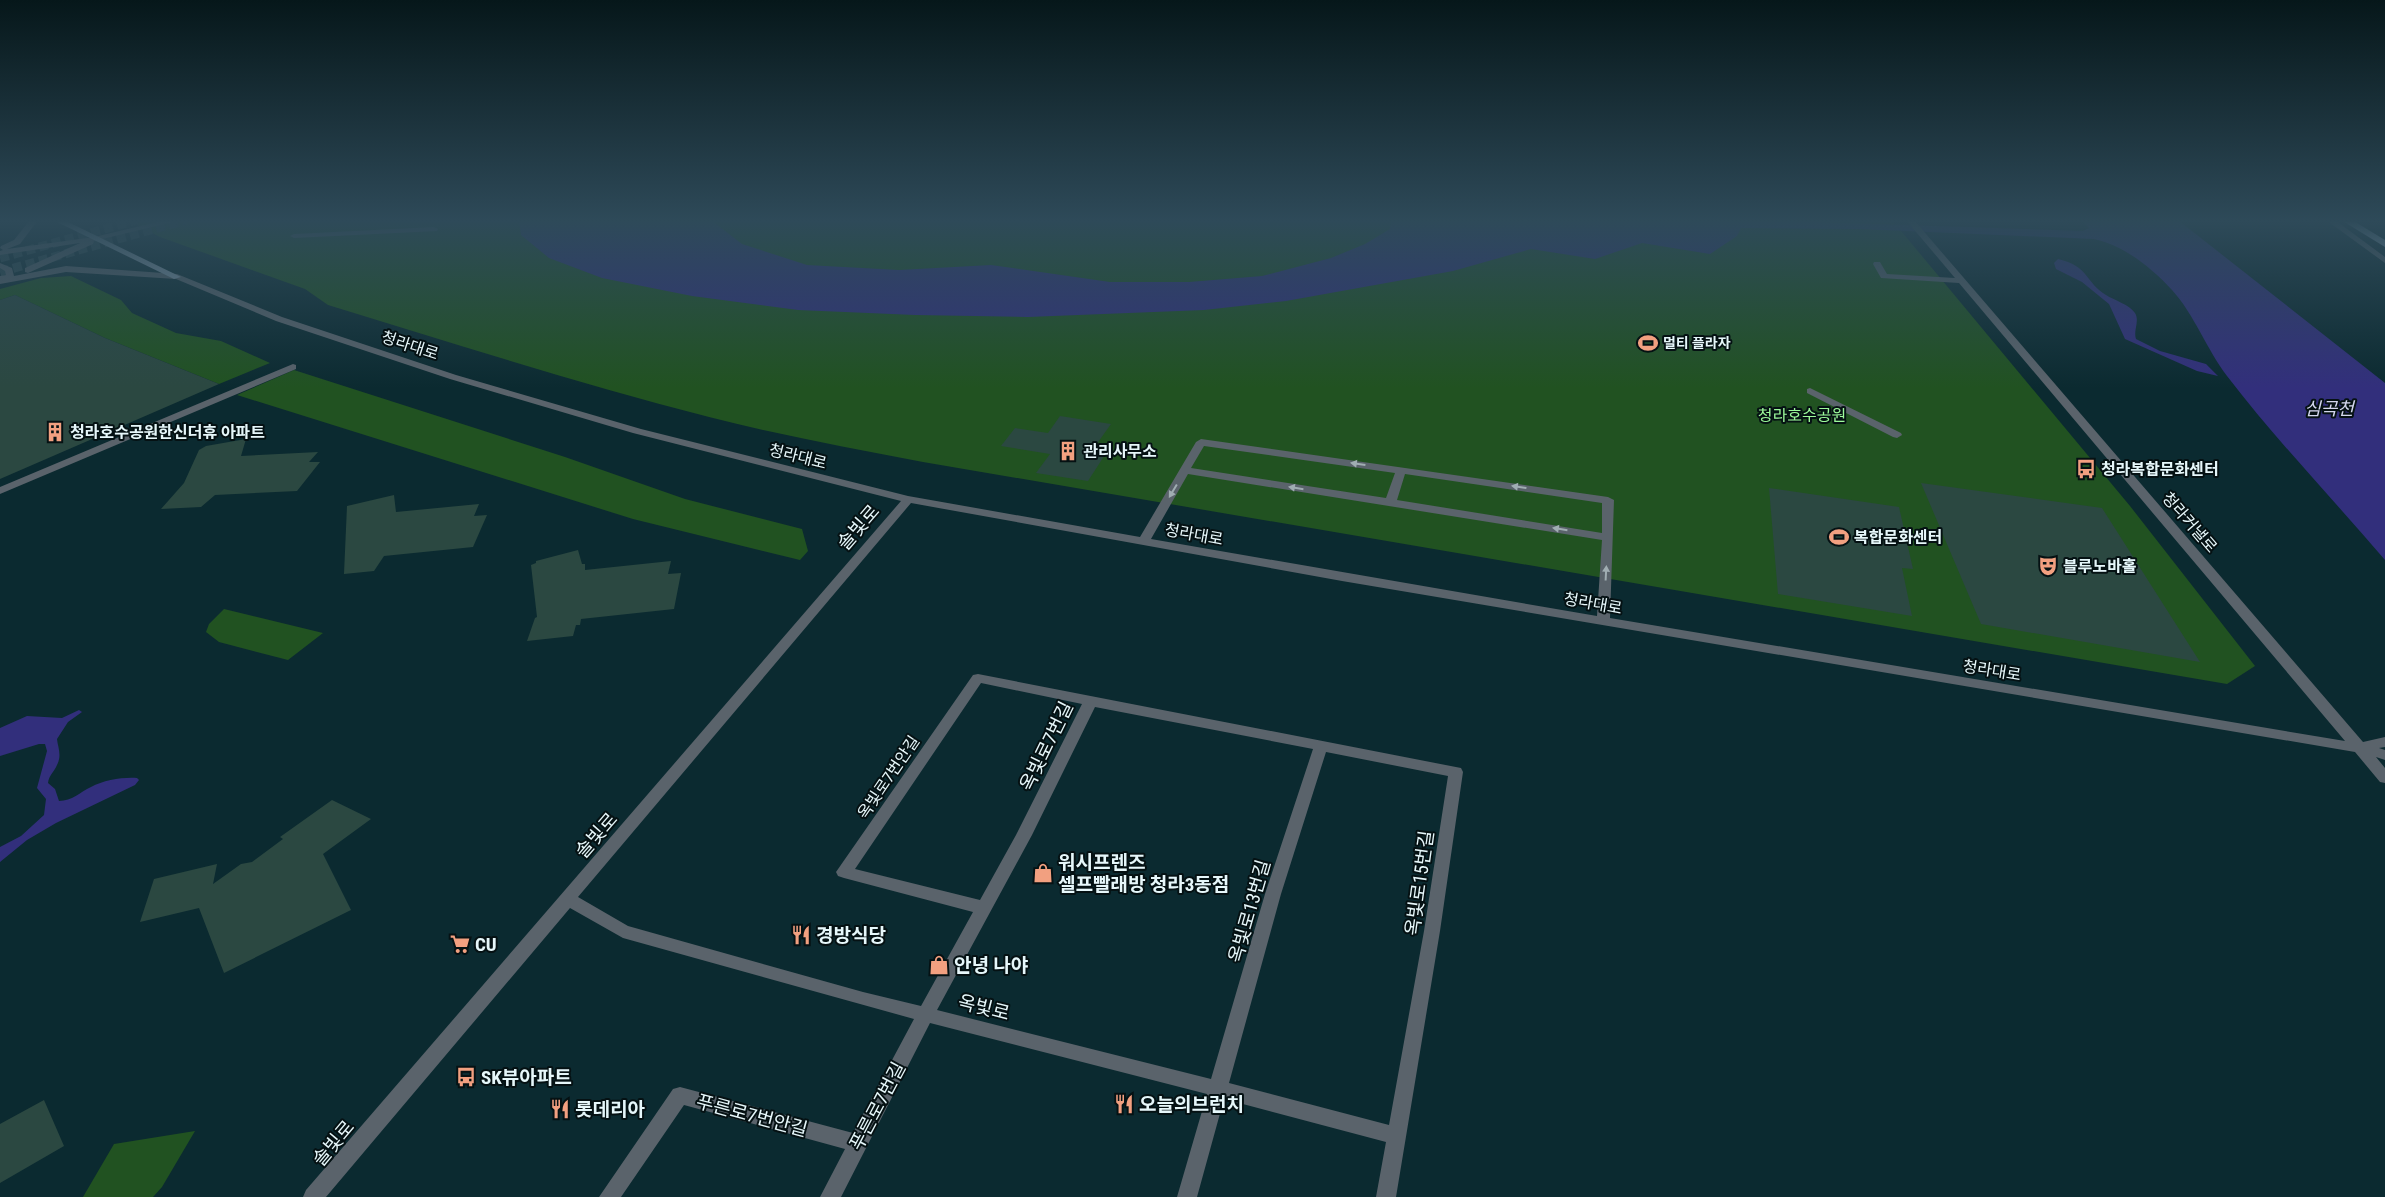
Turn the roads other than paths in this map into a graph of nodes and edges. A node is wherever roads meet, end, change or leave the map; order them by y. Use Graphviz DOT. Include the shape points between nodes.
graph roads {
  1 [pos="25,276"];
  2 [pos="161,276"];
  3 [pos="1884,276"];
  4 [pos="1958,276"];
  5 [pos="177,277"];
  6 [pos="0,280"];
  7 [pos="1962,281"];
  8 [pos="293,366"];
  9 [pos="1810,391"];
  10 [pos="1897,435"];
  11 [pos="1185,470"];
  12 [pos="1401,470"];
  13 [pos="0,491"];
  14 [pos="908,499"];
  15 [pos="1390,503"];
  16 [pos="1608,536"];
  17 [pos="1143,542"];
  18 [pos="1603,621"];
  19 [pos="1090,702"];
  20 [pos="2385,742"];
  21 [pos="1321,745"];
  22 [pos="2360,748"];
  23 [pos="2385,755"];
  24 [pos="2385,778"];
  25 [pos="568,899"];
  26 [pos="984,908"];
  27 [pos="925,1015"];
  28 [pos="1218,1089"];
  29 [pos="1398,1136"];
  30 [pos="857,1143"];
  31 [pos="313,1197"];
  32 [pos="609,1197"];
  33 [pos="830,1197"];
  34 [pos="1187,1197"];
  35 [pos="1386,1197"];
  1 -- 6 [label="street"];
  2 -- 5 [label="street"];
  3 -- 7 [label="street"];
  4 -- 7 [label="street, 청라커낼로"];
  5 -- 14 [label="street, 청라대로" via="279,319 453,377 638,432"];
  7 -- 22 [label="street, 청라커낼로"];
  8 -- 13 [label="street"];
  9 -- 10 [label="street"];
  12 -- 11 [label="street, one-way" via="1201,442"];
  15 -- 11 [label="street, one-way"];
  11 -- 17 [label="street, one-way"];
  12 -- 15 [label="street"];
  16 -- 12 [label="street, one-way" via="1608,500"];
  14 -- 17 [label="street, 청라대로"];
  14 -- 25 [label="street, 솔빛로"];
  16 -- 15 [label="street, one-way"];
  18 -- 16 [label="street, one-way"];
  17 -- 18 [label="street, 청라대로"];
  18 -- 22 [label="street, 청라대로"];
  19 -- 21 [label="street, 옥빛로7번길"];
  19 -- 26 [label="street, 옥빛로7번길"];
  19 -- 26 [label="street, 옥빛로7번안길" via="978,678 844,872"];
  20 -- 22 [label="street"];
  21 -- 28 [label="street, 옥빛로13번길"];
  21 -- 29 [label="street, 옥빛로15번길" via="1456,772"];
  22 -- 23 [label="street, 청라대로"];
  22 -- 24 [label="street, 청라커낼로"];
  25 -- 27 [label="street, 옥빛로" via="623,932"];
  25 -- 31 [label="street, 솔빛로"];
  26 -- 27 [label="street, 옥빛로7번길"];
  27 -- 28 [label="street, 옥빛로"];
  27 -- 30 [label="street, 푸른로7번길"];
  28 -- 29 [label="street, 옥빛로"];
  28 -- 34 [label="street, 옥빛로13번길"];
  29 -- 35 [label="street"];
  30 -- 32 [label="street, 푸른로7번안길" via="680,1095"];
  30 -- 33 [label="street, 푸른로7번길"];
}
